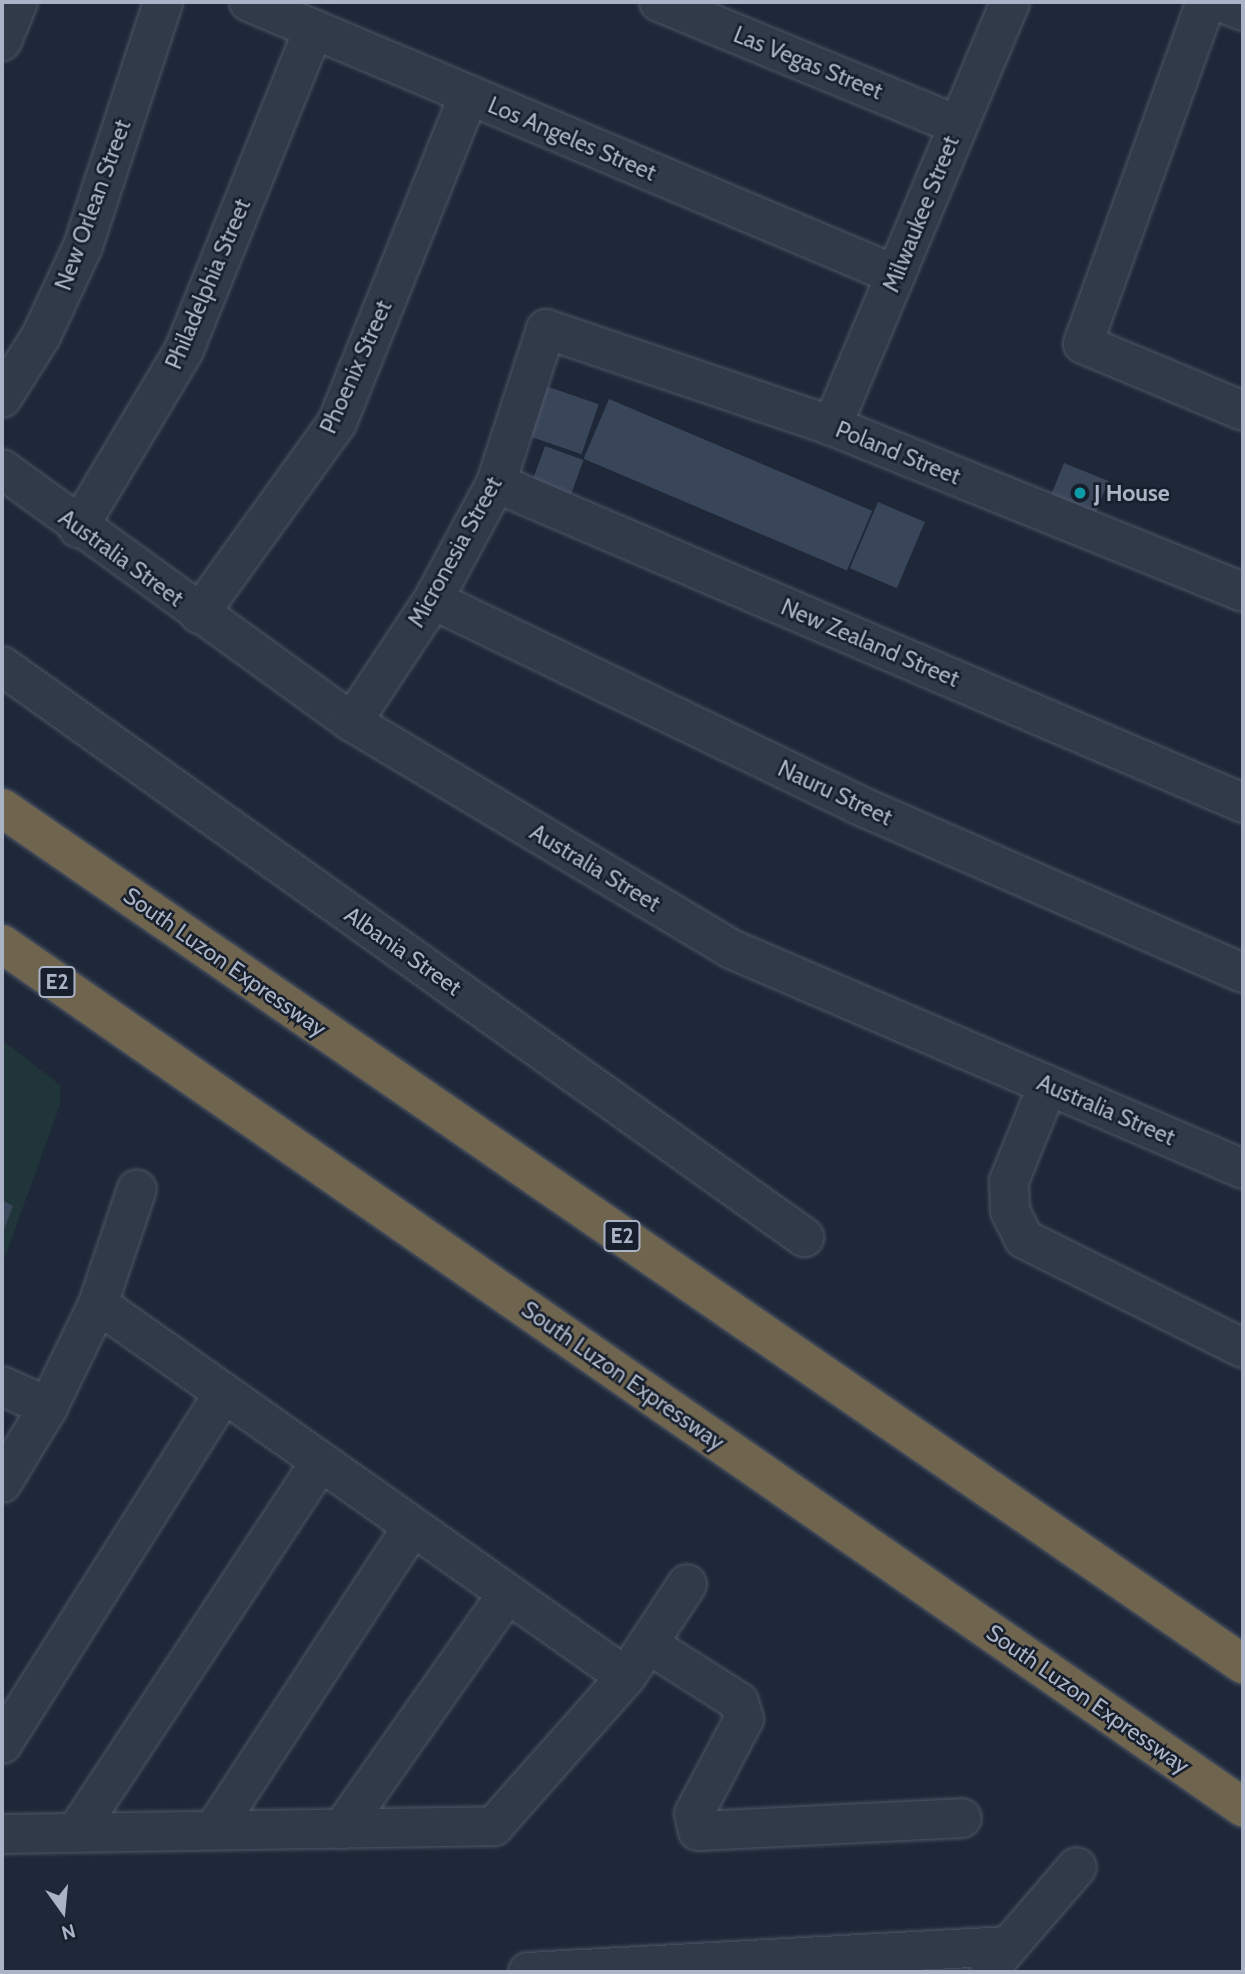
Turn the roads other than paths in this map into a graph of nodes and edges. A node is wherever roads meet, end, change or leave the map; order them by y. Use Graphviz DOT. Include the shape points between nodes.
graph roads {
  1 [pos="18,2"];
  2 [pos="163,2"];
  3 [pos="249,2"];
  4 [pos="659,2"];
  5 [pos="1010,2"];
  6 [pos="1206,2"];
  7 [pos="1220,2"];
  8 [pos="1243,11"];
  9 [pos="314,29"];
  10 [pos="2,41"];
  11 [pos="468,95"];
  12 [pos="957,125"];
  13 [pos="896,275"];
  14 [pos="546,329"];
  15 [pos="2,398"];
  16 [pos="1243,411"];
  17 [pos="832,426"];
  18 [pos="2,469"];
  19 [pos="496,483"];
  20 [pos="78,528"];
  21 [pos="1243,592"];
  22 [pos="433,600"];
  23 [pos="199,614"];
  24 [pos="2,666"];
  25 [pos="352,722"];
  26 [pos="1243,803"];
  27 [pos="2,808"];
  28 [pos="2,944"];
  29 [pos="1243,973"];
  30 [pos="2,977"];
  31 [pos="112,1020"];
  32 [pos="1048,1085"];
  33 [pos="1243,1169"];
  34 [pos="137,1189"];
  35 [pos="804,1237"];
  36 [pos="98,1304"];
  37 [pos="1243,1348"];
  38 [pos="2,1385"];
  39 [pos="223,1395"];
  40 [pos="48,1407"];
  41 [pos="320,1462"];
  42 [pos="2,1483"];
  43 [pos="411,1529"];
  44 [pos="687,1584"];
  45 [pos="506,1595"];
  46 [pos="648,1644"];
  47 [pos="1243,1664"];
  48 [pos="626,1677"];
  49 [pos="2,1744"];
  50 [pos="1243,1807"];
  51 [pos="962,1818"];
  52 [pos="342,1829"];
  53 [pos="214,1830"];
  54 [pos="78,1831"];
  55 [pos="2,1834"];
  56 [pos="1077,1867"];
  57 [pos="996,1959"];
  58 [pos="846,1963"];
  59 [pos="528,1972"];
  60 [pos="542,1972"];
  1 -- 10 [label="street"];
  2 -- 15 [label="street, New Orlean Street" via="83,246 41,336"];
  3 -- 9 [label="street, Los Angeles Street"];
  4 -- 12 [label="street, Las Vegas Street"];
  5 -- 12 [label="street, Milwaukee Street"];
  6 -- 16 [label="street" via="1083,344"];
  7 -- 8 [label="street"];
  9 -- 11 [label="street, Los Angeles Street"];
  9 -- 20 [label="street, Philadelphia Street" via="184,350"];
  11 -- 13 [label="street, Los Angeles Street"];
  11 -- 23 [label="street, Phoenix Street" via="337,423"];
  12 -- 13 [label="street, Milwaukee Street"];
  13 -- 17 [label="street, Milwaukee Street"];
  14 -- 17 [label="street, Poland Street"];
  14 -- 19 [label="street, Micronesia Street"];
  17 -- 21 [label="street, Poland Street"];
  18 -- 20 [label="street, Australia Street"];
  19 -- 22 [label="street, Micronesia Street"];
  19 -- 26 [label="street, New Zealand Street"];
  20 -- 23 [label="street, Australia Street"];
  22 -- 25 [label="street, Micronesia Street"];
  22 -- 29 [label="street, Nauru Street" via="856,804"];
  23 -- 25 [label="street, Australia Street"];
  24 -- 35 [label="street, Albania Street"];
  25 -- 32 [label="street, Australia Street" via="731,949"];
  27 -- 47 [label="highway, South Luzon Expressway / E2"];
  28 -- 31 [label="highway, South Luzon Expressway / E2"];
  30 -- 31 [label="highway"];
  31 -- 50 [label="highway, South Luzon Expressway / E2"];
  32 -- 33 [label="street, Australia Street"];
  32 -- 37 [label="street" via="1009,1181 1010,1211 1024,1239"];
  34 -- 36 [label="street"];
  36 -- 39 [label="street"];
  36 -- 40 [label="street"];
  38 -- 40 [label="street"];
  39 -- 41 [label="street"];
  39 -- 49 [label="street"];
  40 -- 42 [label="street"];
  41 -- 43 [label="street"];
  41 -- 54 [label="street"];
  43 -- 45 [label="street"];
  43 -- 53 [label="street"];
  44 -- 46 [label="street"];
  45 -- 48 [label="street"];
  45 -- 52 [label="street"];
  46 -- 48 [label="street"];
  46 -- 51 [label="street" via="739,1702 744,1718 694,1814 698,1831"];
  48 -- 52 [label="street" via="494,1826"];
  52 -- 53 [label="street"];
  53 -- 54 [label="street"];
  54 -- 55 [label="street"];
  56 -- 57 [label="street"];
  57 -- 58 [label="street"];
  58 -- 60 [label="street"];
  59 -- 60 [label="street"];
}
